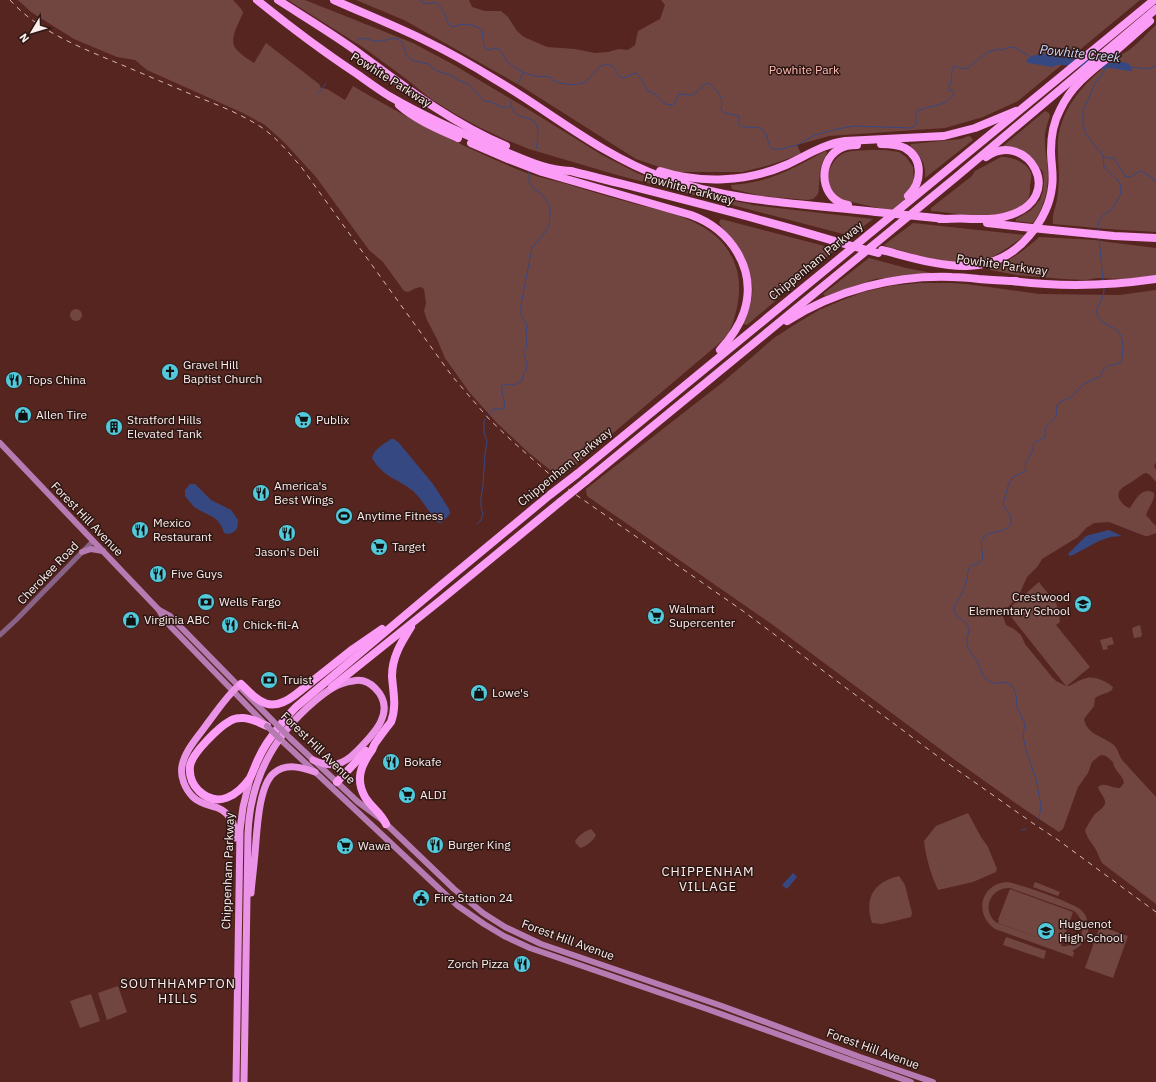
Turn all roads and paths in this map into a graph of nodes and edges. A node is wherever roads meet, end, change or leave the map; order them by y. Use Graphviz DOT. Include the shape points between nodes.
graph roads {
  1 [pos="257,0"];
  2 [pos="278,0"];
  3 [pos="334,0"];
  4 [pos="1154,0"];
  5 [pos="1156,9"];
  6 [pos="1156,16"];
  7 [pos="388,95"];
  8 [pos="1021,109"];
  9 [pos="568,127"];
  10 [pos="570,171"];
  11 [pos="956,178"];
  12 [pos="875,212"];
  13 [pos="940,219"];
  14 [pos="864,237"];
  15 [pos="1156,238"];
  16 [pos="880,251"];
  17 [pos="1156,279"];
  18 [pos="1016,281"];
  19 [pos="674,393"];
  20 [pos="682,402"];
  21 [pos="0,443"];
  22 [pos="94,541"];
  23 [pos="103,550"];
  24 [pos="82,552"];
  25 [pos="159,610"];
  26 [pos="416,620"];
  27 [pos="394,625"];
  28 [pos="0,635"];
  29 [pos="237,687"];
  30 [pos="332,687"];
  31 [pos="269,723"];
  32 [pos="375,743"];
  33 [pos="313,760"];
  34 [pos="315,772"];
  35 [pos="250,777"];
  36 [pos="334,784"];
  37 [pos="386,824"];
  38 [pos="239,890"];
  39 [pos="245,987"];
  40 [pos="236,1082"];
  41 [pos="244,1082"];
  42 [pos="911,1082"];
  43 [pos="933,1082"];
  1 -- 7 [label="highway, Powhite Parkway" via="306,39"];
  2 -- 10 [label="highway" via="460,123 492,140"];
  3 -- 9 [label="highway, Powhite Parkway" via="442,49 502,83"];
  4 -- 8 [label="highway, Chippenham Parkway"];
  5 -- 11 [label="highway, Chippenham Parkway"];
  6 -- 16 [label="highway" via="1070,92 1057,116 1052,132 1053,179 1049,199 1033,232 1019,246 995,261 969,267"];
  7 -- 10 [label="highway, Powhite Parkway" via="433,120 494,147 545,166"];
  7 -- 19 [label="highway" via="418,119 508,159 550,175 691,215 725,235 739,254 745,271 747,290 744,312 727,342"];
  8 -- 9 [label="highway" via="975,128 944,136 845,140 818,148 768,171 721,179 691,178 657,170"];
  8 -- 14 [label="highway, Chippenham Parkway"];
  9 -- 12 [label="highway, Powhite Parkway" via="627,162 695,188 746,198"];
  10 -- 16 [label="highway, Powhite Parkway, bridge"];
  11 -- 13 [label="highway" via="991,153 1008,150 1022,155 1032,163 1038,174 1039,184 1031,203 1009,216 988,219"];
  11 -- 20 [label="highway, Chippenham Parkway"];
  12 -- 13 [label="highway, Powhite Parkway, bridge"];
  12 -- 14 [label="highway" via="841,204 829,193 824,182 825,168 831,156 840,148 853,145 898,145 912,153 918,165 920,173 914,190 881,218"];
  13 -- 15 [label="highway, Powhite Parkway, bridge" via="1085,234"];
  14 -- 19 [label="highway, Chippenham Parkway"];
  16 -- 18 [label="highway, Powhite Parkway" via="962,273"];
  17 -- 18 [label="highway, Powhite Parkway" via="1091,285"];
  18 -- 20 [label="highway" via="952,276 899,280 845,293 787,321"];
  19 -- 27 [label="highway, Chippenham Parkway, bridge"];
  20 -- 26 [label="highway, Chippenham Parkway, bridge"];
  21 -- 22 [label="main road, Forest Hill Avenue"];
  22 -- 23 [label="main road, Forest Hill Avenue"];
  22 -- 24 [label="street, Cherokee Road"];
  23 -- 24 [label="main road" via="91,549"];
  23 -- 25 [label="main road, Forest Hill Avenue"];
  24 -- 28 [label="street, Cherokee Road"];
  25 -- 29 [label="main road, Forest Hill Avenue" via="164,619"];
  25 -- 29 [label="main road, Forest Hill Avenue" via="170,616 226,669"];
  26 -- 30 [label="highway, Chippenham Parkway"];
  26 -- 32 [label="highway" via="400,644 395,658 392,676 395,704 393,718"];
  27 -- 29 [label="highway" via="382,629 353,649 284,702 263,703"];
  27 -- 35 [label="highway, Chippenham Parkway" via="290,713 267,743"];
  29 -- 31 [label="main road, Forest Hill Avenue"];
  29 -- 38 [label="highway" via="187,753 182,773 185,785 193,797 203,804 221,810 233,822 236,833"];
  30 -- 33 [label="highway" via="354,680 368,683 381,697 384,716 375,731 346,760 329,765"];
  30 -- 39 [label="highway, Chippenham Parkway" via="302,712 287,729 266,761 255,789 248,834"];
  31 -- 33 [label="main road, Forest Hill Avenue, bridge"];
  31 -- 34 [label="main road, Forest Hill Avenue, bridge" via="286,745"];
  31 -- 35 [label="highway" via="246,718 229,721 198,750 191,761 193,782 202,793 212,798 222,799 231,796"];
  32 -- 36 [label="highway"];
  32 -- 37 [label="highway" via="362,766 361,785 365,796 383,816"];
  33 -- 36 [label="main road, Forest Hill Avenue"];
  34 -- 36 [label="main road, Forest Hill Avenue"];
  34 -- 39 [label="highway" via="297,767 283,768 273,774 264,789 251,887"];
  35 -- 38 [label="highway, Chippenham Parkway" via="240,822"];
  36 -- 37 [label="main road, Forest Hill Avenue"];
  36 -- 42 [label="main road, Forest Hill Avenue" via="458,906 504,936 552,956"];
  37 -- 43 [label="main road, Forest Hill Avenue" via="466,900 495,921 528,939"];
  38 -- 40 [label="highway, Chippenham Parkway"];
  39 -- 41 [label="highway, Chippenham Parkway"];
}
